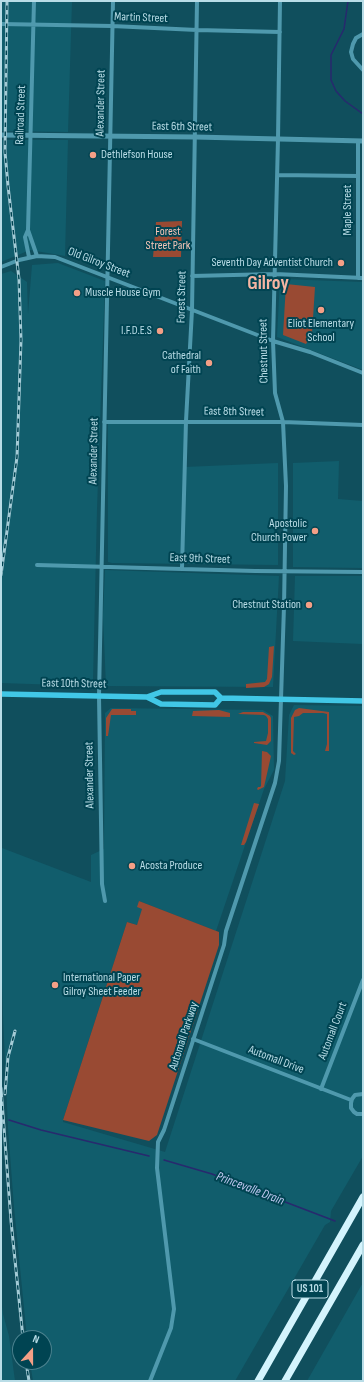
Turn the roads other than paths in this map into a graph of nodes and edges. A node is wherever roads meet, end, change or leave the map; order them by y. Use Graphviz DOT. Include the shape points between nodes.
graph roads {
  1 [pos="34,1"];
  2 [pos="113,1"];
  3 [pos="197,1"];
  4 [pos="280,1"];
  5 [pos="1,24"];
  6 [pos="33,25"];
  7 [pos="112,26"];
  8 [pos="197,30"];
  9 [pos="280,32"];
  10 [pos="363,34"];
  11 [pos="363,70"];
  12 [pos="1,135"];
  13 [pos="29,135"];
  14 [pos="111,136"];
  15 [pos="195,137"];
  16 [pos="278,139"];
  17 [pos="360,142"];
  18 [pos="278,175"];
  19 [pos="358,176"];
  20 [pos="28,230"];
  21 [pos="37,256"];
  22 [pos="29,257"];
  23 [pos="1,267"];
  24 [pos="275,274"];
  25 [pos="107,276"];
  26 [pos="192,276"];
  27 [pos="358,278"];
  28 [pos="363,278"];
  29 [pos="192,310"];
  30 [pos="273,340"];
  31 [pos="363,373"];
  32 [pos="186,421"];
  33 [pos="104,422"];
  34 [pos="283,422"];
  35 [pos="363,425"];
  36 [pos="37,565"];
  37 [pos="102,567"];
  38 [pos="182,568"];
  39 [pos="285,571"];
  40 [pos="363,572"];
  41 [pos="1,694"];
  42 [pos="99,696"];
  43 [pos="147,697"];
  44 [pos="221,698"];
  45 [pos="281,699"];
  46 [pos="363,701"];
  47 [pos="105,901"];
  48 [pos="363,980"];
  49 [pos="193,1039"];
  50 [pos="321,1089"];
  51 [pos="363,1094"];
  52 [pos="351,1100"];
  53 [pos="363,1114"];
  54 [pos="363,1197"];
  55 [pos="363,1245"];
  56 [pos="150,1381"];
  57 [pos="258,1381"];
  58 [pos="285,1381"];
  1 -- 6 [label="street, Railroad Street"];
  2 -- 7 [label="street, Alexander Street"];
  3 -- 8 [label="street, Forest Street"];
  4 -- 9 [label="street, Chestnut Street"];
  5 -- 6 [label="street, Martin Street"];
  6 -- 7 [label="street, Martin Street"];
  6 -- 13 [label="street, Railroad Street"];
  7 -- 8 [label="street, Martin Street"];
  7 -- 14 [label="street, Alexander Street"];
  8 -- 9 [label="street, Martin Street"];
  8 -- 15 [label="street, Forest Street"];
  9 -- 16 [label="street, Chestnut Street"];
  10 -- 11 [label="street" via="356,38 351,52 353,59"];
  12 -- 13 [label="street, East 6th Street"];
  13 -- 14 [label="street, East 6th Street"];
  13 -- 20 [label="street, Railroad Street"];
  14 -- 15 [label="street, East 6th Street"];
  14 -- 25 [label="street, Alexander Street"];
  15 -- 16 [label="street, East 6th Street"];
  15 -- 26 [label="street, Forest Street"];
  16 -- 17 [label="street, East 6th Street"];
  16 -- 18 [label="street, Chestnut Street"];
  17 -- 19 [label="street, Maple Street"];
  18 -- 19 [label="street"];
  18 -- 24 [label="street, Chestnut Street"];
  19 -- 27 [label="street, Maple Street"];
  20 -- 21 [label="street, Railroad Street"];
  20 -- 22 [label="street, Railroad Street" via="26,237"];
  21 -- 22 [label="street, Old Gilroy Street"];
  21 -- 25 [label="street, Old Gilroy Street" via="55,257"];
  22 -- 23 [label="street, Old Gilroy Street"];
  24 -- 26 [label="street"];
  24 -- 27 [label="street"];
  24 -- 30 [label="street, Chestnut Street"];
  25 -- 29 [label="street, Old Gilroy Street"];
  25 -- 33 [label="street, Alexander Street"];
  26 -- 29 [label="street, Forest Street"];
  27 -- 28 [label="street"];
  29 -- 30 [label="street, Old Gilroy Street"];
  29 -- 32 [label="street, Forest Street"];
  30 -- 31 [label="street, Old Gilroy Street"];
  30 -- 34 [label="street, Chestnut Street" via="275,393"];
  32 -- 33 [label="street, East 8th Street"];
  32 -- 34 [label="street, East 8th Street"];
  32 -- 38 [label="street, Forest Street"];
  33 -- 37 [label="street, Alexander Street"];
  34 -- 35 [label="street, East 8th Street"];
  34 -- 39 [label="street, Chestnut Street" via="286,486"];
  36 -- 37 [label="street, East 9th Street"];
  37 -- 38 [label="street, East 9th Street"];
  37 -- 42 [label="street, Alexander Street"];
  38 -- 39 [label="street, East 9th Street"];
  39 -- 40 [label="street, East 9th Street"];
  39 -- 45 [label="street, Chestnut Street"];
  41 -- 42 [label="main road, East 10th Street"];
  42 -- 43 [label="main road, East 10th Street"];
  42 -- 47 [label="street, Alexander Street" via="102,884"];
  43 -- 44 [label="main road, East 10th Street" via="161,692 215,692"];
  43 -- 44 [label="main road, East 10th Street" via="161,704 215,705"];
  44 -- 45 [label="main road, East 10th Street"];
  45 -- 46 [label="main road, East 10th Street"];
  45 -- 49 [label="street, Automall Parkway" via="277,775"];
  48 -- 50 [label="street, Automall Court"];
  49 -- 50 [label="street, Automall Drive"];
  49 -- 56 [label="street, Automall Parkway" via="158,1147 157,1168 174,1309 172,1328"];
  50 -- 52 [label="street, Automall Drive"];
  51 -- 52 [label="street" via="355,1095"];
  52 -- 53 [label="street" via="354,1112"];
  54 -- 57 [label="highway, US 101"];
  55 -- 58 [label="highway, US 101"];
}
